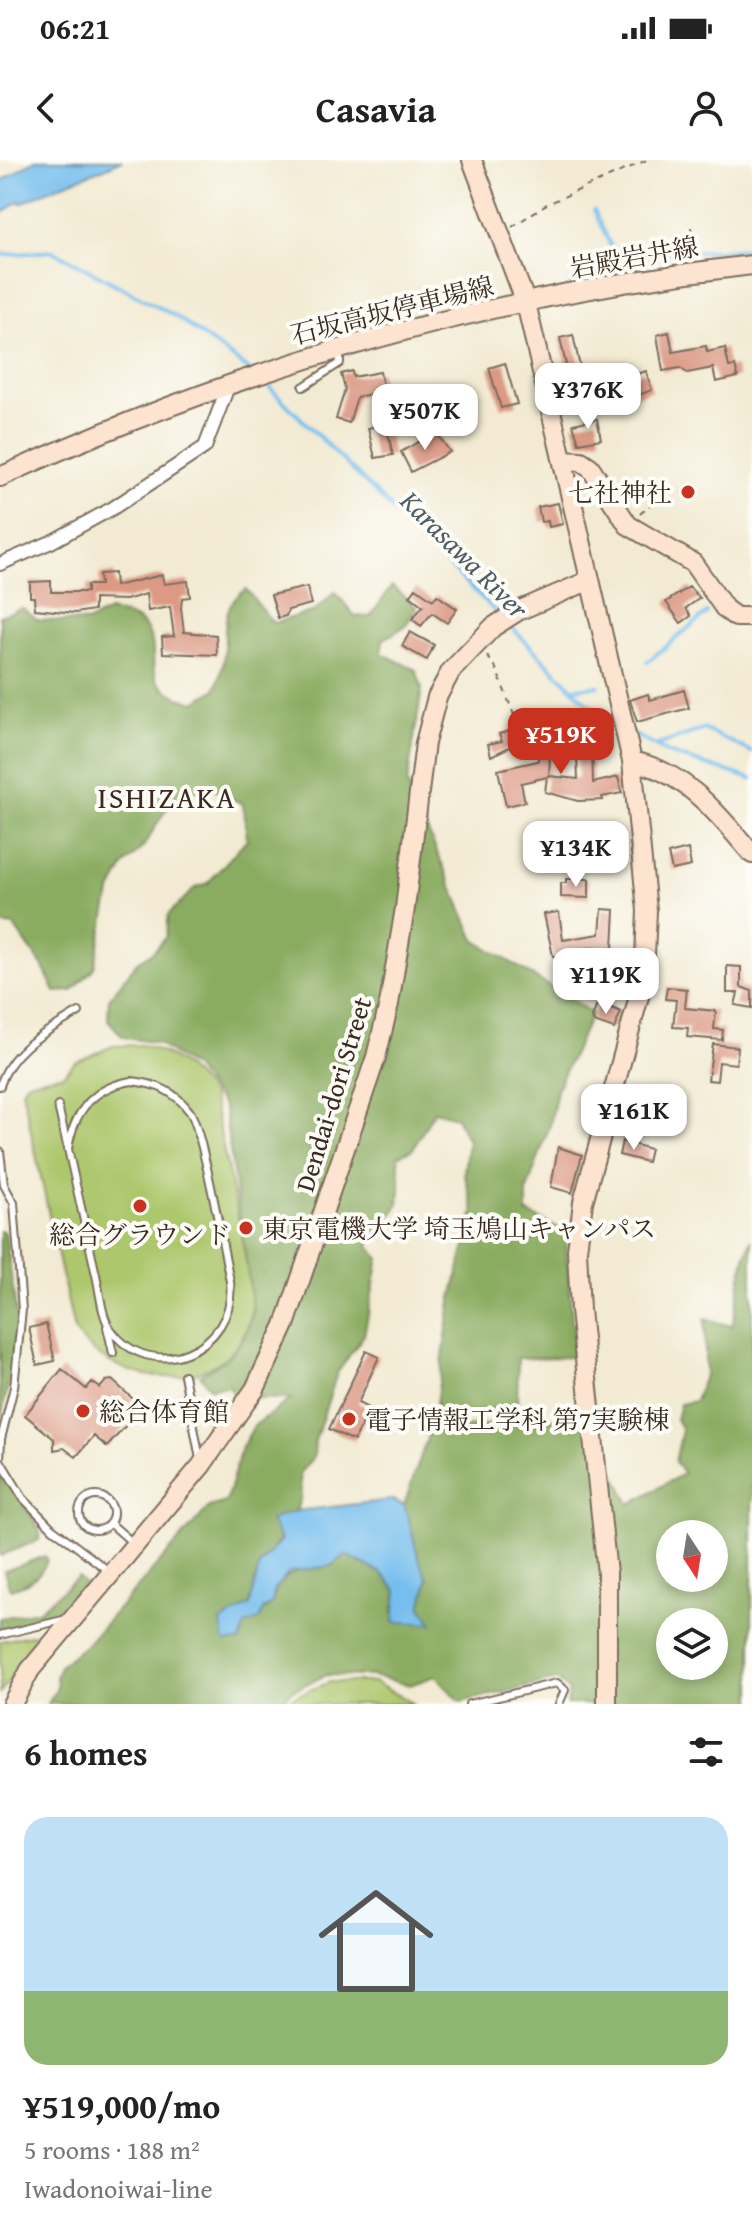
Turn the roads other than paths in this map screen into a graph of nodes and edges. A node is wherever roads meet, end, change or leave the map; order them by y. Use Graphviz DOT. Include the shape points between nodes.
graph roads {
  1 [pos="472,160"];
  2 [pos="752,265"];
  3 [pos="526,303"];
  4 [pos="341,347"];
  5 [pos="236,381"];
  6 [pos="303,387"];
  7 [pos="564,460"];
  8 [pos="0,477"];
  9 [pos="0,564"];
  10 [pos="588,581"];
  11 [pos="752,617"];
  12 [pos="630,755"];
  13 [pos="752,854"];
  14 [pos="79,1012"];
  15 [pos="0,1086"];
  16 [pos="58,1106"];
  17 [pos="68,1149"];
  18 [pos="0,1151"];
  19 [pos="106,1320"];
  20 [pos="113,1353"];
  21 [pos="184,1375"];
  22 [pos="201,1466"];
  23 [pos="110,1523"];
  24 [pos="135,1545"];
  25 [pos="110,1572"];
  26 [pos="74,1618"];
  27 [pos="0,1635"];
  28 [pos="12,1704"];
  29 [pos="469,1704"];
  30 [pos="559,1704"];
  31 [pos="607,1704"];
  1 -- 3 [label="street"];
  2 -- 3 [label="street, 岩殿岩井線" via="659,276"];
  3 -- 4 [label="street, 石坂高坂停車場線"];
  3 -- 7 [label="street"];
  4 -- 5 [label="street, 石坂高坂停車場線"];
  4 -- 6 [label="lane" via="340,363"];
  5 -- 8 [label="street, 石坂高坂停車場線"];
  5 -- 9 [label="street" via="205,447 113,508"];
  7 -- 10 [label="street"];
  7 -- 11 [label="street" via="590,467 628,525 693,563 725,609 736,617"];
  10 -- 12 [label="street"];
  10 -- 22 [label="street, Dendai-dori Street" via="493,627 451,671 430,719 389,1004 331,1194 266,1369"];
  12 -- 13 [label="street" via="695,791"];
  12 -- 31 [label="street" via="647,911 644,978 590,1176 577,1250 607,1574"];
  14 -- 15 [label="lane" via="32,1041 6,1067"];
  16 -- 17 [label="lane"];
  17 -- 19 [label="lane"];
  17 -- 19 [label="lane" via="71,1124 87,1101 113,1084 154,1083 169,1090 193,1115 230,1281 232,1297 225,1320 207,1344 179,1356 155,1357 118,1338"];
  18 -- 25 [label="lane" via="4,1185 14,1203 22,1310 0,1460 23,1498 52,1528"];
  19 -- 20 [label="lane"];
  21 -- 22 [label="lane"];
  22 -- 24 [label="street, Dendai-dori Street"];
  23 -- 23 [label="lane" via="95,1530 85,1526 83,1504 92,1497 108,1501"];
  23 -- 24 [label="lane"];
  24 -- 25 [label="street, Dendai-dori Street"];
  25 -- 26 [label="street, Dendai-dori Street"];
  26 -- 27 [label="lane"];
  26 -- 28 [label="street, Dendai-dori Street" via="30,1670"];
  29 -- 30 [label="lane" via="557,1683 565,1690"];
}
